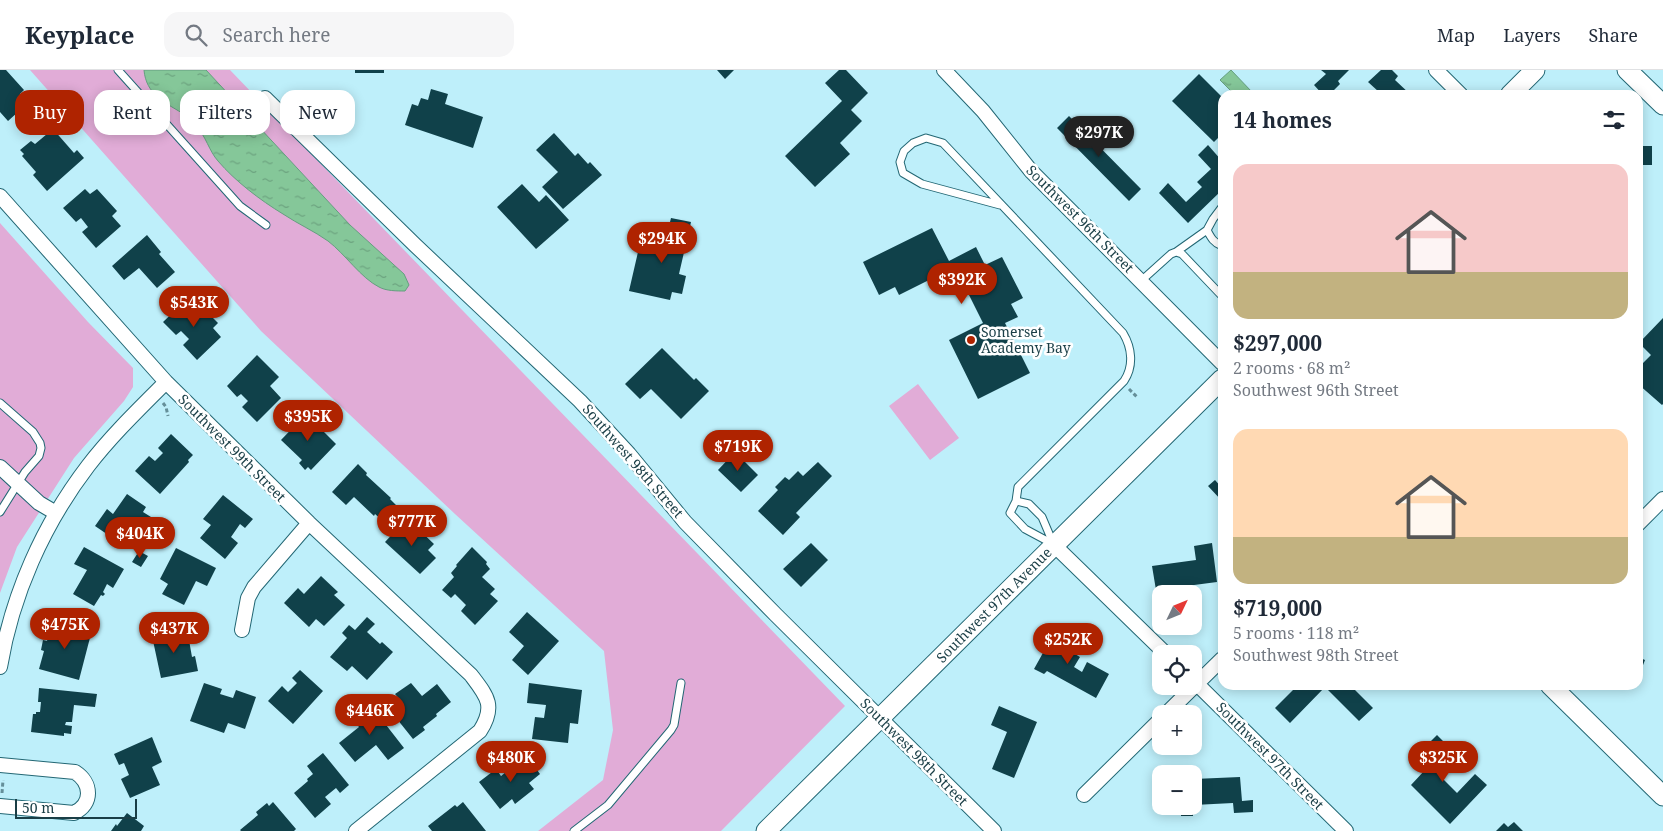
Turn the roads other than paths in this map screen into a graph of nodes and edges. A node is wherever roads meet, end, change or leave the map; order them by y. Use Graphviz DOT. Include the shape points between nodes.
graph roads {
  1 [pos="118,70"];
  2 [pos="944,70"];
  3 [pos="1436,70"];
  4 [pos="1535,70"];
  5 [pos="1628,70"];
  6 [pos="1456,90"];
  7 [pos="1515,90"];
  8 [pos="270,102"];
  9 [pos="1663,105"];
  10 [pos="0,196"];
  11 [pos="1000,205"];
  12 [pos="1218,212"];
  13 [pos="266,225"];
  14 [pos="1207,230"];
  15 [pos="1218,245"];
  16 [pos="1173,253"];
  17 [pos="1141,281"];
  18 [pos="1218,292"];
  19 [pos="1218,359"];
  20 [pos="166,382"];
  21 [pos="1218,384"];
  22 [pos="0,403"];
  23 [pos="0,467"];
  24 [pos="17,484"];
  25 [pos="1663,499"];
  26 [pos="1016,501"];
  27 [pos="0,512"];
  28 [pos="56,513"];
  29 [pos="1643,519"];
  30 [pos="308,523"];
  31 [pos="1054,545"];
  32 [pos="242,630"];
  33 [pos="1157,645"];
  34 [pos="1218,663"];
  35 [pos="0,668"];
  36 [pos="1202,677"];
  37 [pos="681,683"];
  38 [pos="1202,690"];
  39 [pos="1555,690"];
  40 [pos="1184,695"];
  41 [pos="1174,705"];
  42 [pos="880,718"];
  43 [pos="1152,728"];
  44 [pos="2,771"];
  45 [pos="1084,795"];
  46 [pos="1663,796"];
  47 [pos="1,801"];
  48 [pos="356,831"];
  49 [pos="574,831"];
  50 [pos="766,831"];
  51 [pos="994,831"];
  52 [pos="1346,831"];
  1 -- 13 [label="lane" via="240,206"];
  2 -- 17 [label="street, Southwest 96th Street" via="983,111 1031,171"];
  3 -- 6 [label="street"];
  4 -- 7 [label="street"];
  5 -- 9 [label="street"];
  8 -- 42 [label="street, Southwest 98th Street" via="580,401 685,522"];
  10 -- 20 [label="street, Southwest 99th Street"];
  11 -- 11 [label="lane" via="943,143 926,138 912,143 904,151 900,162 903,173 922,184"];
  11 -- 26 [label="lane" via="1123,333 1130,354 1124,381 1022,482"];
  12 -- 14 [label="lane"];
  14 -- 15 [label="lane"];
  14 -- 16 [label="lane"];
  16 -- 17 [label="lane"];
  16 -- 18 [label="lane" via="1182,254"];
  17 -- 19 [label="street, Southwest 96th Street"];
  20 -- 28 [label="street" via="89,465"];
  20 -- 30 [label="street, Southwest 99th Street"];
  21 -- 31 [label="street, Southwest 97th Avenue"];
  22 -- 24 [label="lane" via="33,432 40,443 39,456"];
  23 -- 24 [label="street"];
  24 -- 27 [label="lane"];
  24 -- 28 [label="street"];
  25 -- 29 [label="street"];
  26 -- 31 [label="lane" via="1029,504 1042,517"];
  26 -- 31 [label="lane" via="1010,513 1014,519 1024,529"];
  28 -- 35 [label="street" via="16,599"];
  30 -- 32 [label="street" via="254,587 248,598"];
  30 -- 48 [label="street, Southwest 99th Street" via="470,675 487,700 489,712 480,731"];
  31 -- 33 [label="street"];
  31 -- 42 [label="street, Southwest 97th Avenue"];
  34 -- 36 [label="street"];
  37 -- 49 [label="lane" via="671,730 608,805"];
  38 -- 52 [label="street, Southwest 97th Street"];
  39 -- 46 [label="street"];
  40 -- 41 [label="street"];
  42 -- 50 [label="street, Southwest 97th Avenue"];
  42 -- 51 [label="street, Southwest 98th Street"];
  43 -- 45 [label="street"];
  44 -- 47 [label="street" via="75,772 88,790 85,804 74,813"];
}
